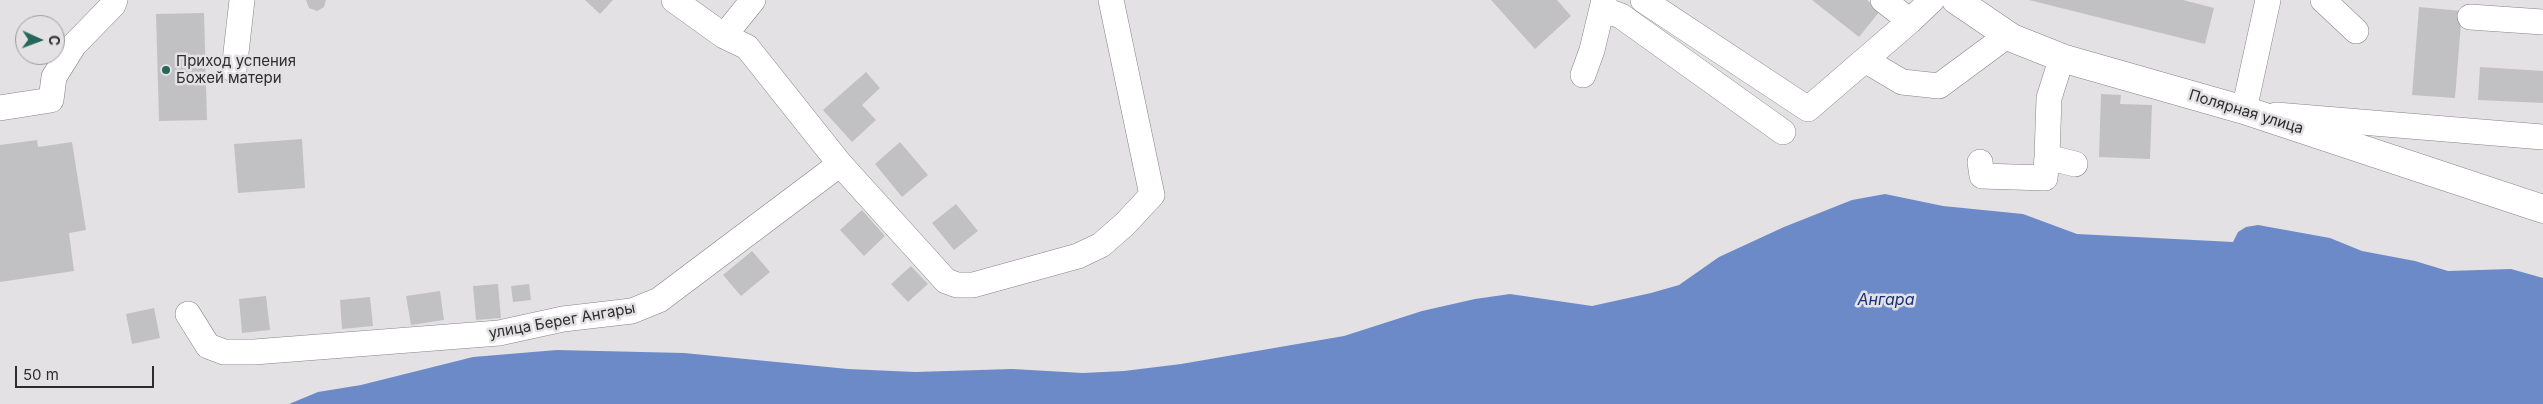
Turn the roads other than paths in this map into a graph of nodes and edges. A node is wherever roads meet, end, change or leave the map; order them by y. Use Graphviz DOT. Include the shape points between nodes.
graph roads {
  1 [pos="115,0"];
  2 [pos="242,0"];
  3 [pos="674,0"];
  4 [pos="753,0"];
  5 [pos="1111,0"];
  6 [pos="1642,0"];
  7 [pos="1883,0"];
  8 [pos="1932,0"];
  9 [pos="1956,0"];
  10 [pos="2323,0"];
  11 [pos="2265,1"];
  12 [pos="1603,5"];
  13 [pos="2470,17"];
  14 [pos="1910,21"];
  15 [pos="2543,22"];
  16 [pos="2356,31"];
  17 [pos="2008,35"];
  18 [pos="724,36"];
  19 [pos="2062,57"];
  20 [pos="1865,60"];
  21 [pos="234,70"];
  22 [pos="1583,75"];
  23 [pos="0,108"];
  24 [pos="2249,111"];
  25 [pos="1783,132"];
  26 [pos="2543,137"];
  27 [pos="2047,157"];
  28 [pos="1980,162"];
  29 [pos="840,164"];
  30 [pos="2075,164"];
  31 [pos="2543,209"];
  32 [pos="188,314"];
  1 -- 23 [label="lane" via="69,53 54,77 51,100"];
  2 -- 21 [label="lane"];
  3 -- 18 [label="lane"];
  4 -- 18 [label="lane"];
  5 -- 29 [label="lane" via="1152,195 1101,245 1078,256 973,285 957,285 946,281"];
  6 -- 20 [label="lane" via="1808,109"];
  7 -- 14 [label="lane"];
  8 -- 14 [label="lane"];
  9 -- 17 [label="main road, Полярная улица"];
  10 -- 16 [label="lane"];
  11 -- 24 [label="lane"];
  12 -- 22 [label="lane"];
  12 -- 25 [label="lane"];
  13 -- 15 [label="lane"];
  14 -- 20 [label="lane"];
  17 -- 19 [label="main road, Полярная улица"];
  17 -- 20 [label="lane" via="1939,86 1902,82"];
  18 -- 29 [label="lane" via="748,47"];
  19 -- 24 [label="main road, Полярная улица"];
  19 -- 27 [label="lane" via="2049,98"];
  24 -- 26 [label="lane"];
  24 -- 31 [label="main road, Полярная улица"];
  27 -- 28 [label="lane" via="2045,178 1982,176"];
  27 -- 30 [label="lane"];
  29 -- 32 [label="lane, улица Берег Ангары" via="660,300 632,311 563,319 499,334 254,352 224,352 208,346"];
}
